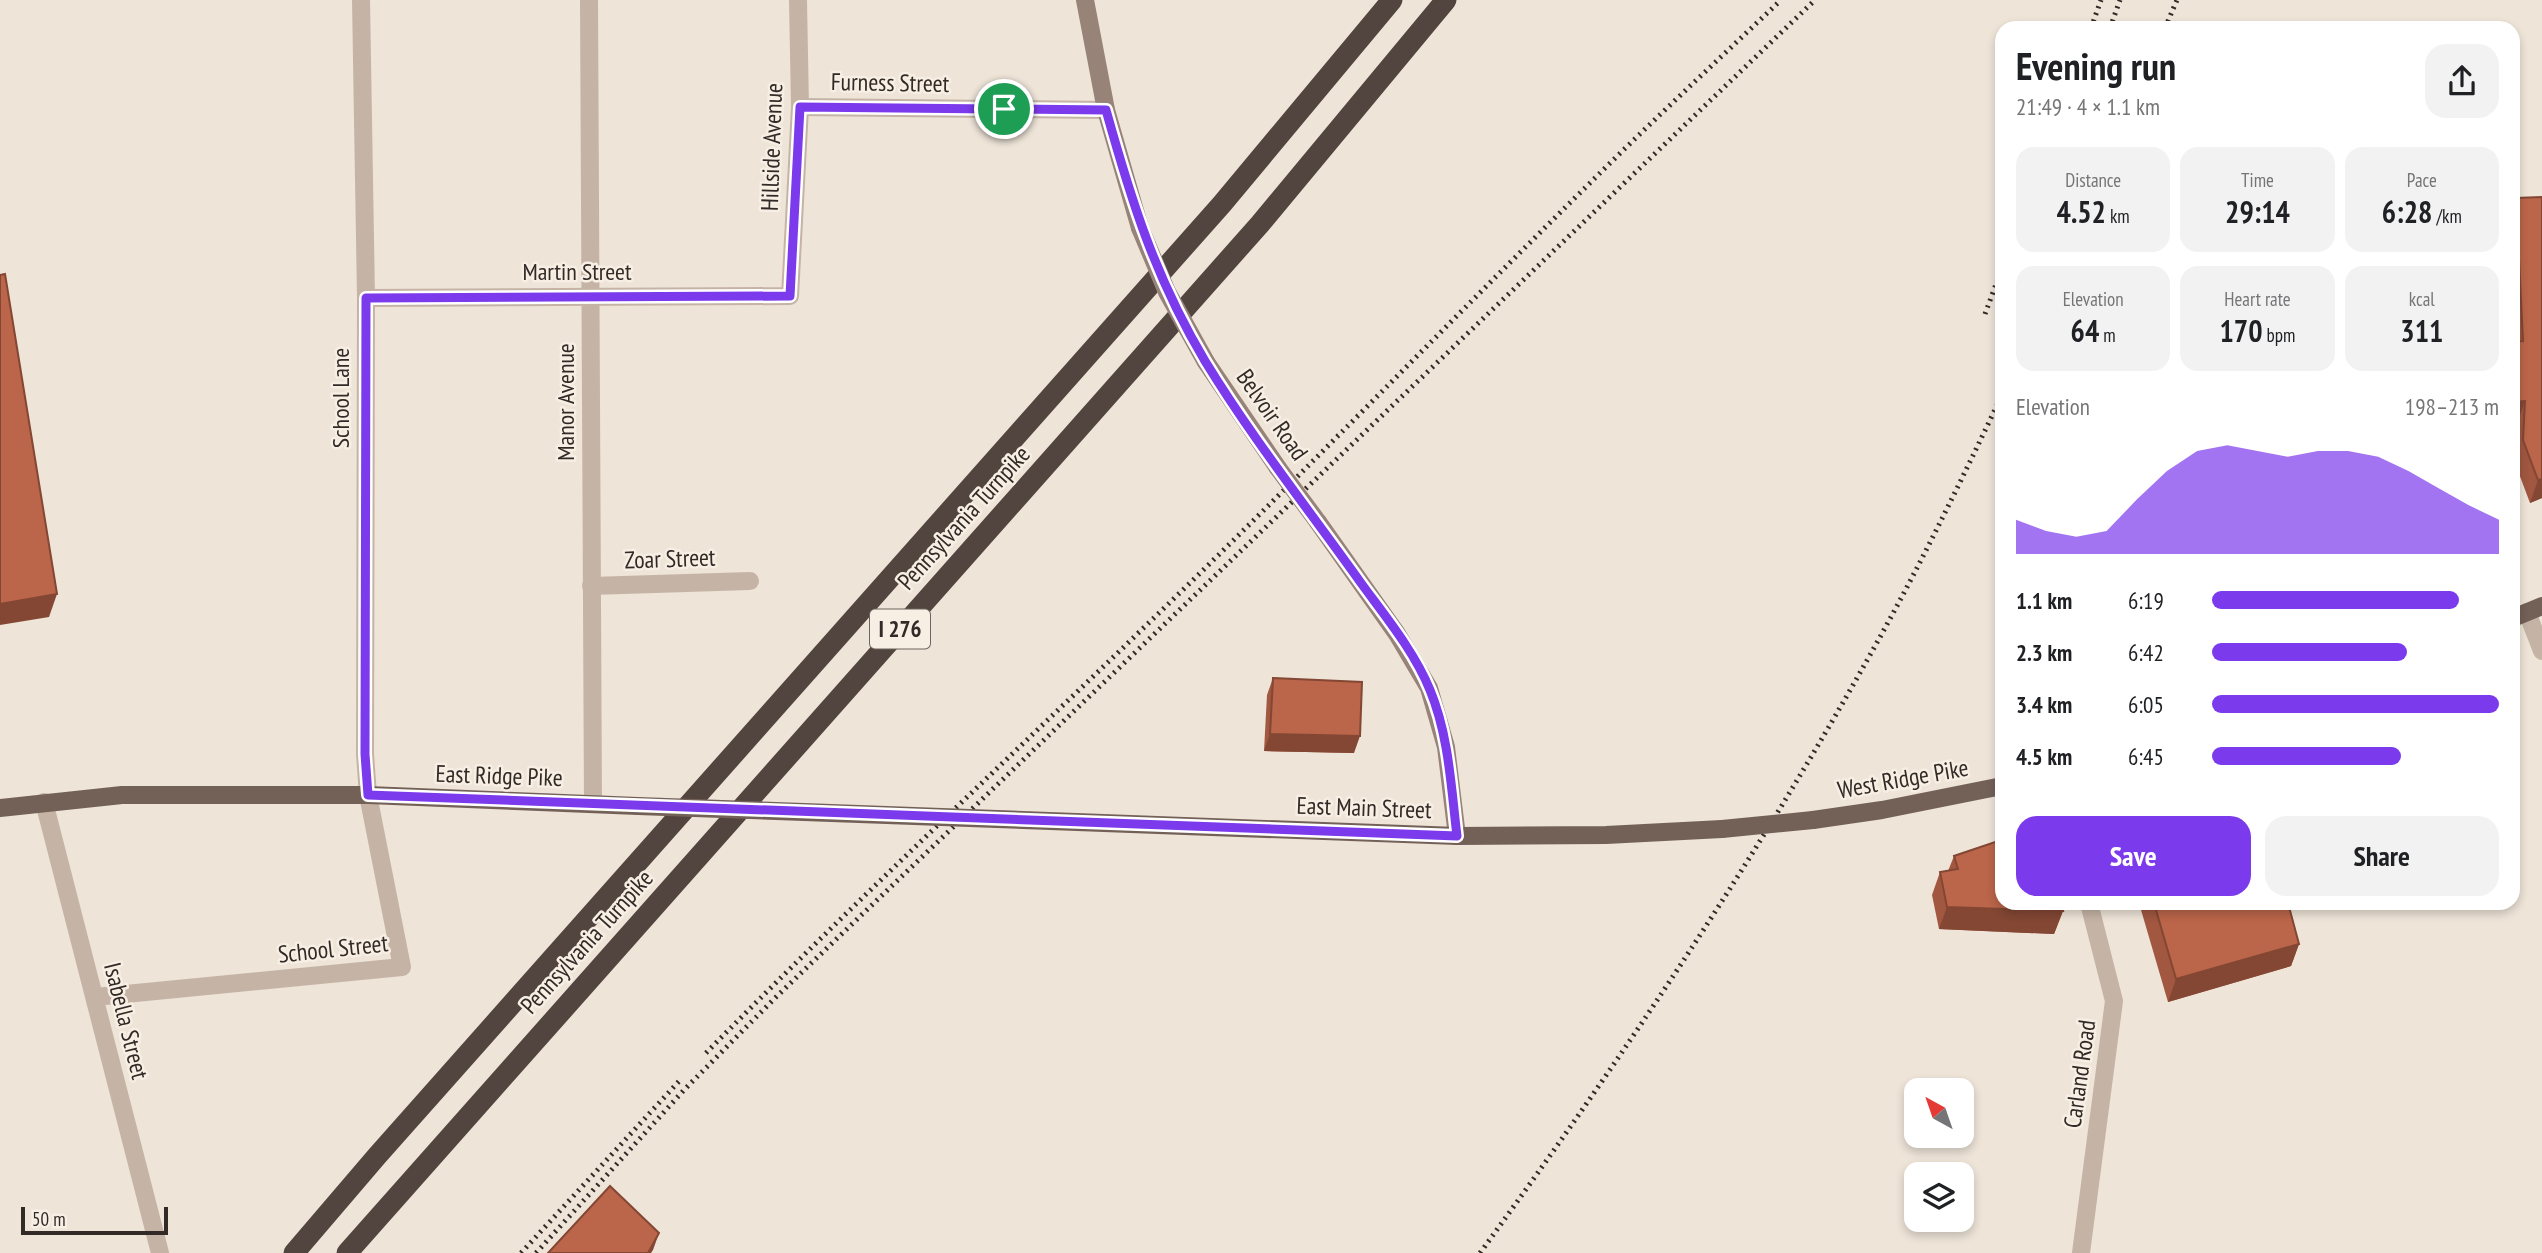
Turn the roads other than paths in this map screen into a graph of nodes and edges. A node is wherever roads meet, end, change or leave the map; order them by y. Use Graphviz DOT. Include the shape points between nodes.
graph roads {
  1 [pos="361,0"];
  2 [pos="589,0"];
  3 [pos="798,0"];
  4 [pos="1085,0"];
  5 [pos="1392,0"];
  6 [pos="1446,0"];
  7 [pos="800,107"];
  8 [pos="1106,110"];
  9 [pos="790,296"];
  10 [pos="591,297"];
  11 [pos="366,298"];
  12 [pos="750,581"];
  13 [pos="591,586"];
  14 [pos="2527,612"];
  15 [pos="2542,651"];
  16 [pos="1995,787"];
  17 [pos="368,795"];
  18 [pos="44,802"];
  19 [pos="593,804"];
  20 [pos="0,808"];
  21 [pos="997,820"];
  22 [pos="1813,820"];
  23 [pos="1457,836"];
  24 [pos="2091,910"];
  25 [pos="95,997"];
  26 [pos="160,1253"];
  27 [pos="294,1253"];
  28 [pos="347,1253"];
  29 [pos="2081,1253"];
  1 -- 11 [label="street, School Lane"];
  2 -- 10 [label="street, Manor Avenue"];
  3 -- 7 [label="street, Hillside Avenue"];
  4 -- 8 [label="street, Belvoir Road"];
  5 -- 27 [label="highway, Pennsylvania Turnpike / I 276" via="1222,204"];
  6 -- 28 [label="highway, Pennsylvania Turnpike / I 276" via="1260,224"];
  7 -- 8 [label="street, Furness Street"];
  7 -- 9 [label="street, Hillside Avenue"];
  8 -- 23 [label="street, Belvoir Road, bridge" via="1140,228 1167,292 1206,362 1397,634 1429,688 1446,747"];
  9 -- 10 [label="street, Martin Street"];
  10 -- 11 [label="street, Martin Street"];
  10 -- 13 [label="street, Manor Avenue"];
  11 -- 17 [label="street, School Lane"];
  12 -- 13 [label="street, Zoar Street"];
  13 -- 19 [label="street, Manor Avenue"];
  14 -- 15 [label="street"];
  16 -- 22 [label="main road, West Ridge Pike"];
  17 -- 18 [label="main road, East Ridge Pike" via="122,795"];
  17 -- 19 [label="main road, East Ridge Pike"];
  17 -- 25 [label="street, School Street" via="402,967"];
  18 -- 20 [label="main road, East Ridge Pike"];
  18 -- 25 [label="street, Isabella Street"];
  19 -- 21 [label="main road, East Ridge Pike, bridge"];
  21 -- 23 [label="main road, East Main Street"];
  22 -- 23 [label="main road, East Main Street, bridge" via="1606,835"];
  24 -- 29 [label="street, Carland Road" via="2114,1001"];
  25 -- 26 [label="street, Isabella Street"];
}
